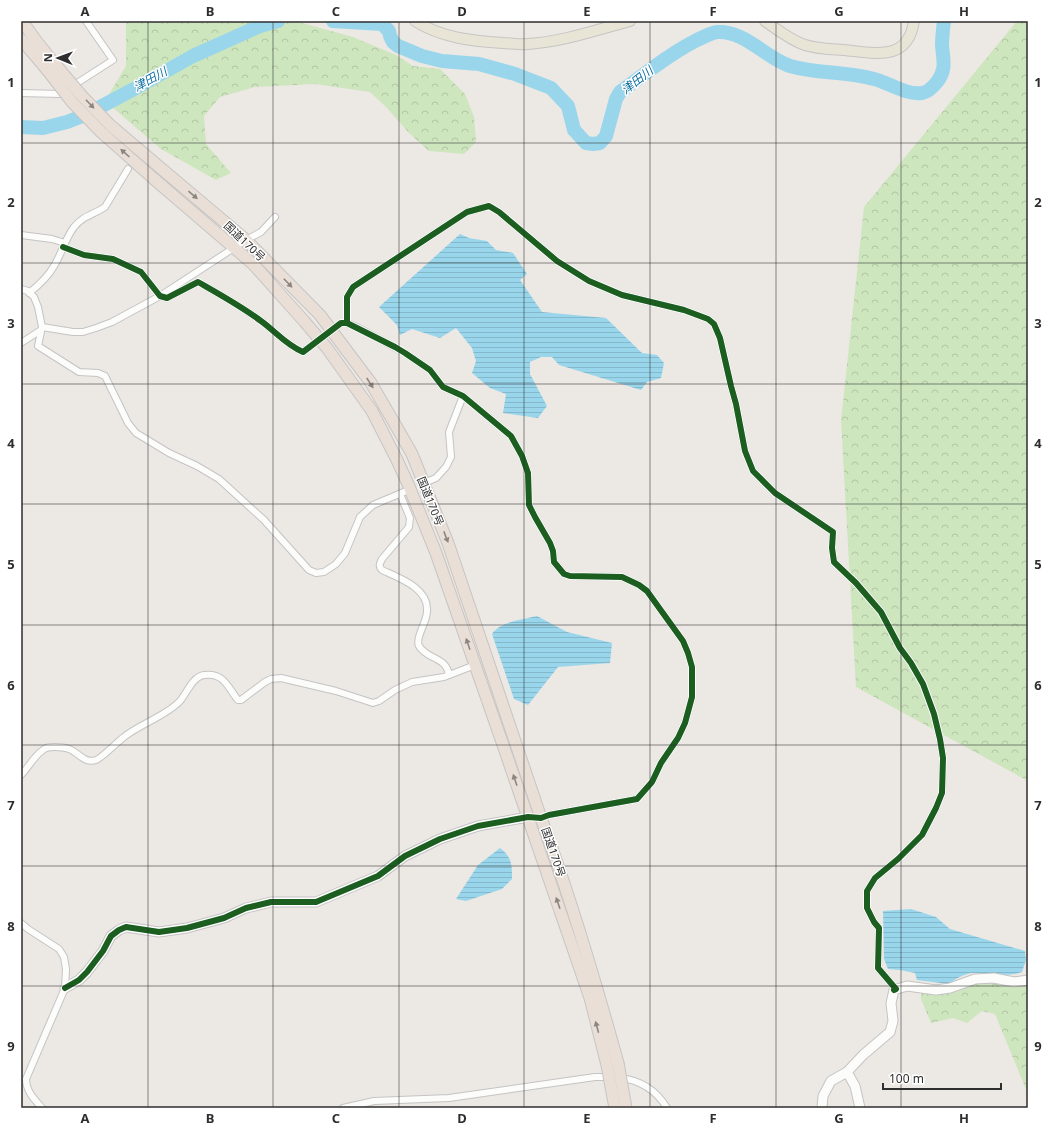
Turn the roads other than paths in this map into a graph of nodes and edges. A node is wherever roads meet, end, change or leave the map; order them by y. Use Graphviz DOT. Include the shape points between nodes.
graph roads {
  1 [pos="22,21"];
  2 [pos="86,21"];
  3 [pos="415,21"];
  4 [pos="630,21"];
  5 [pos="765,21"];
  6 [pos="914,21"];
  7 [pos="21,39"];
  8 [pos="51,68"];
  9 [pos="21,93"];
  10 [pos="128,169"];
  11 [pos="275,217"];
  12 [pos="21,232"];
  13 [pos="21,235"];
  14 [pos="29,236"];
  15 [pos="246,240"];
  16 [pos="64,245"];
  17 [pos="234,248"];
  18 [pos="21,289"];
  19 [pos="29,292"];
  20 [pos="160,296"];
  21 [pos="344,323"];
  22 [pos="42,328"];
  23 [pos="21,343"];
  24 [pos="463,396"];
  25 [pos="424,483"];
  26 [pos="410,489"];
  27 [pos="400,494"];
  28 [pos="475,665"];
  29 [pos="449,675"];
  30 [pos="21,775"];
  31 [pos="528,817"];
  32 [pos="541,818"];
  33 [pos="21,923"];
  34 [pos="1028,980"];
  35 [pos="65,988"];
  36 [pos="894,990"];
  37 [pos="613,1064"];
  38 [pos="847,1072"];
  39 [pos="42,1108"];
  40 [pos="343,1108"];
  41 [pos="615,1108"];
  42 [pos="626,1108"];
  43 [pos="667,1108"];
  44 [pos="822,1108"];
  45 [pos="860,1108"];
  1 -- 8 [label="highway, 国道170号"];
  2 -- 9 [label="street" via="113,60 60,94"];
  3 -- 4 [label="main road" via="430,30 456,38 526,44 559,39"];
  5 -- 6 [label="main road" via="805,45 876,54 899,49 910,37"];
  7 -- 8 [label="highway, 国道170号"];
  8 -- 15 [label="highway, 国道170号, one-way, bridge" via="110,125"];
  17 -- 8 [label="highway, 国道170号, one-way, bridge" via="101,132 72,102"];
  10 -- 16 [label="street" via="105,207 87,216 75,227"];
  11 -- 15 [label="street" via="261,232"];
  12 -- 14 [label="street"];
  13 -- 14 [label="street"];
  14 -- 16 [label="street" via="52,239"];
  15 -- 17 [label="street"];
  15 -- 25 [label="highway, 国道170号, one-way" via="320,316 371,383 408,447"];
  16 -- 19 [label="street" via="49,274"];
  16 -- 20 [label="street" via="84,255 113,259 141,272"];
  17 -- 20 [label="street"];
  17 -- 26 [label="highway, 国道170号" via="253,264 328,348 372,411"];
  18 -- 19 [label="street"];
  19 -- 22 [label="street" via="38,307"];
  20 -- 21 [label="street, bridge" via="167,298 198,282 241,307 293,348 303,352"];
  20 -- 22 [label="street" via="96,328 73,332"];
  21 -- 24 [label="street" via="395,347 430,370 443,387"];
  21 -- 36 [label="street" via="347,297 353,287 467,212 489,206 557,261 589,281 622,295 684,310 714,324 720,338 745,451 753,471 775,493 833,532 834,562 881,612 923,684 934,714 943,758 942,793 922,835 875,878 867,891 867,908 879,928 878,968 896,989"];
  22 -- 23 [label="street"];
  22 -- 27 [label="street" via="38,346 79,372 105,376 136,433 219,479 264,520 309,570 324,572 336,564 345,553 360,517 373,505"];
  24 -- 25 [label="street" via="449,432 451,457 436,478"];
  24 -- 32 [label="street" via="511,436 528,473 530,505 534,516 550,543 554,562 564,574 622,577 639,585 647,591 683,641 692,667 692,697 685,723 652,782 637,799"];
  25 -- 32 [label="highway, 国道170号, one-way" via="448,543"];
  26 -- 27 [label="street"];
  28 -- 26 [label="highway, 国道170号, one-way" via="436,553"];
  27 -- 29 [label="street" via="410,518 409,527 382,559 380,567 421,592 426,598 427,613 419,635 419,647 445,664"];
  28 -- 29 [label="street"];
  31 -- 28 [label="highway, 国道170号, one-way"];
  29 -- 30 [label="street" via="444,678 412,682 373,703 281,678 265,682 238,700 227,683 218,677 203,675 198,677 173,707 130,732 95,760 88,761 69,749 47,747"];
  31 -- 32 [label="street"];
  31 -- 35 [label="street" via="478,826 440,839 405,856 378,876 316,902 271,902 187,928 159,932 126,928 119,930 111,936 87,972"];
  37 -- 31 [label="highway, 国道170号, one-way"];
  32 -- 37 [label="highway, 国道170号" via="589,961"];
  33 -- 35 [label="street" via="59,950 64,957"];
  34 -- 36 [label="street" via="1014,982 994,978 975,979 936,990 908,986"];
  35 -- 39 [label="street" via="26,1079 28,1092"];
  36 -- 38 [label="street" via="890,1032 863,1054"];
  37 -- 41 [label="highway, 国道170号, bridge"];
  37 -- 42 [label="highway, 国道170号, bridge"];
  38 -- 44 [label="street" via="831,1081 823,1096"];
  38 -- 45 [label="street" via="855,1086"];
  40 -- 43 [label="street" via="374,1101 449,1098 595,1077 614,1077 640,1082 653,1091"];
}
